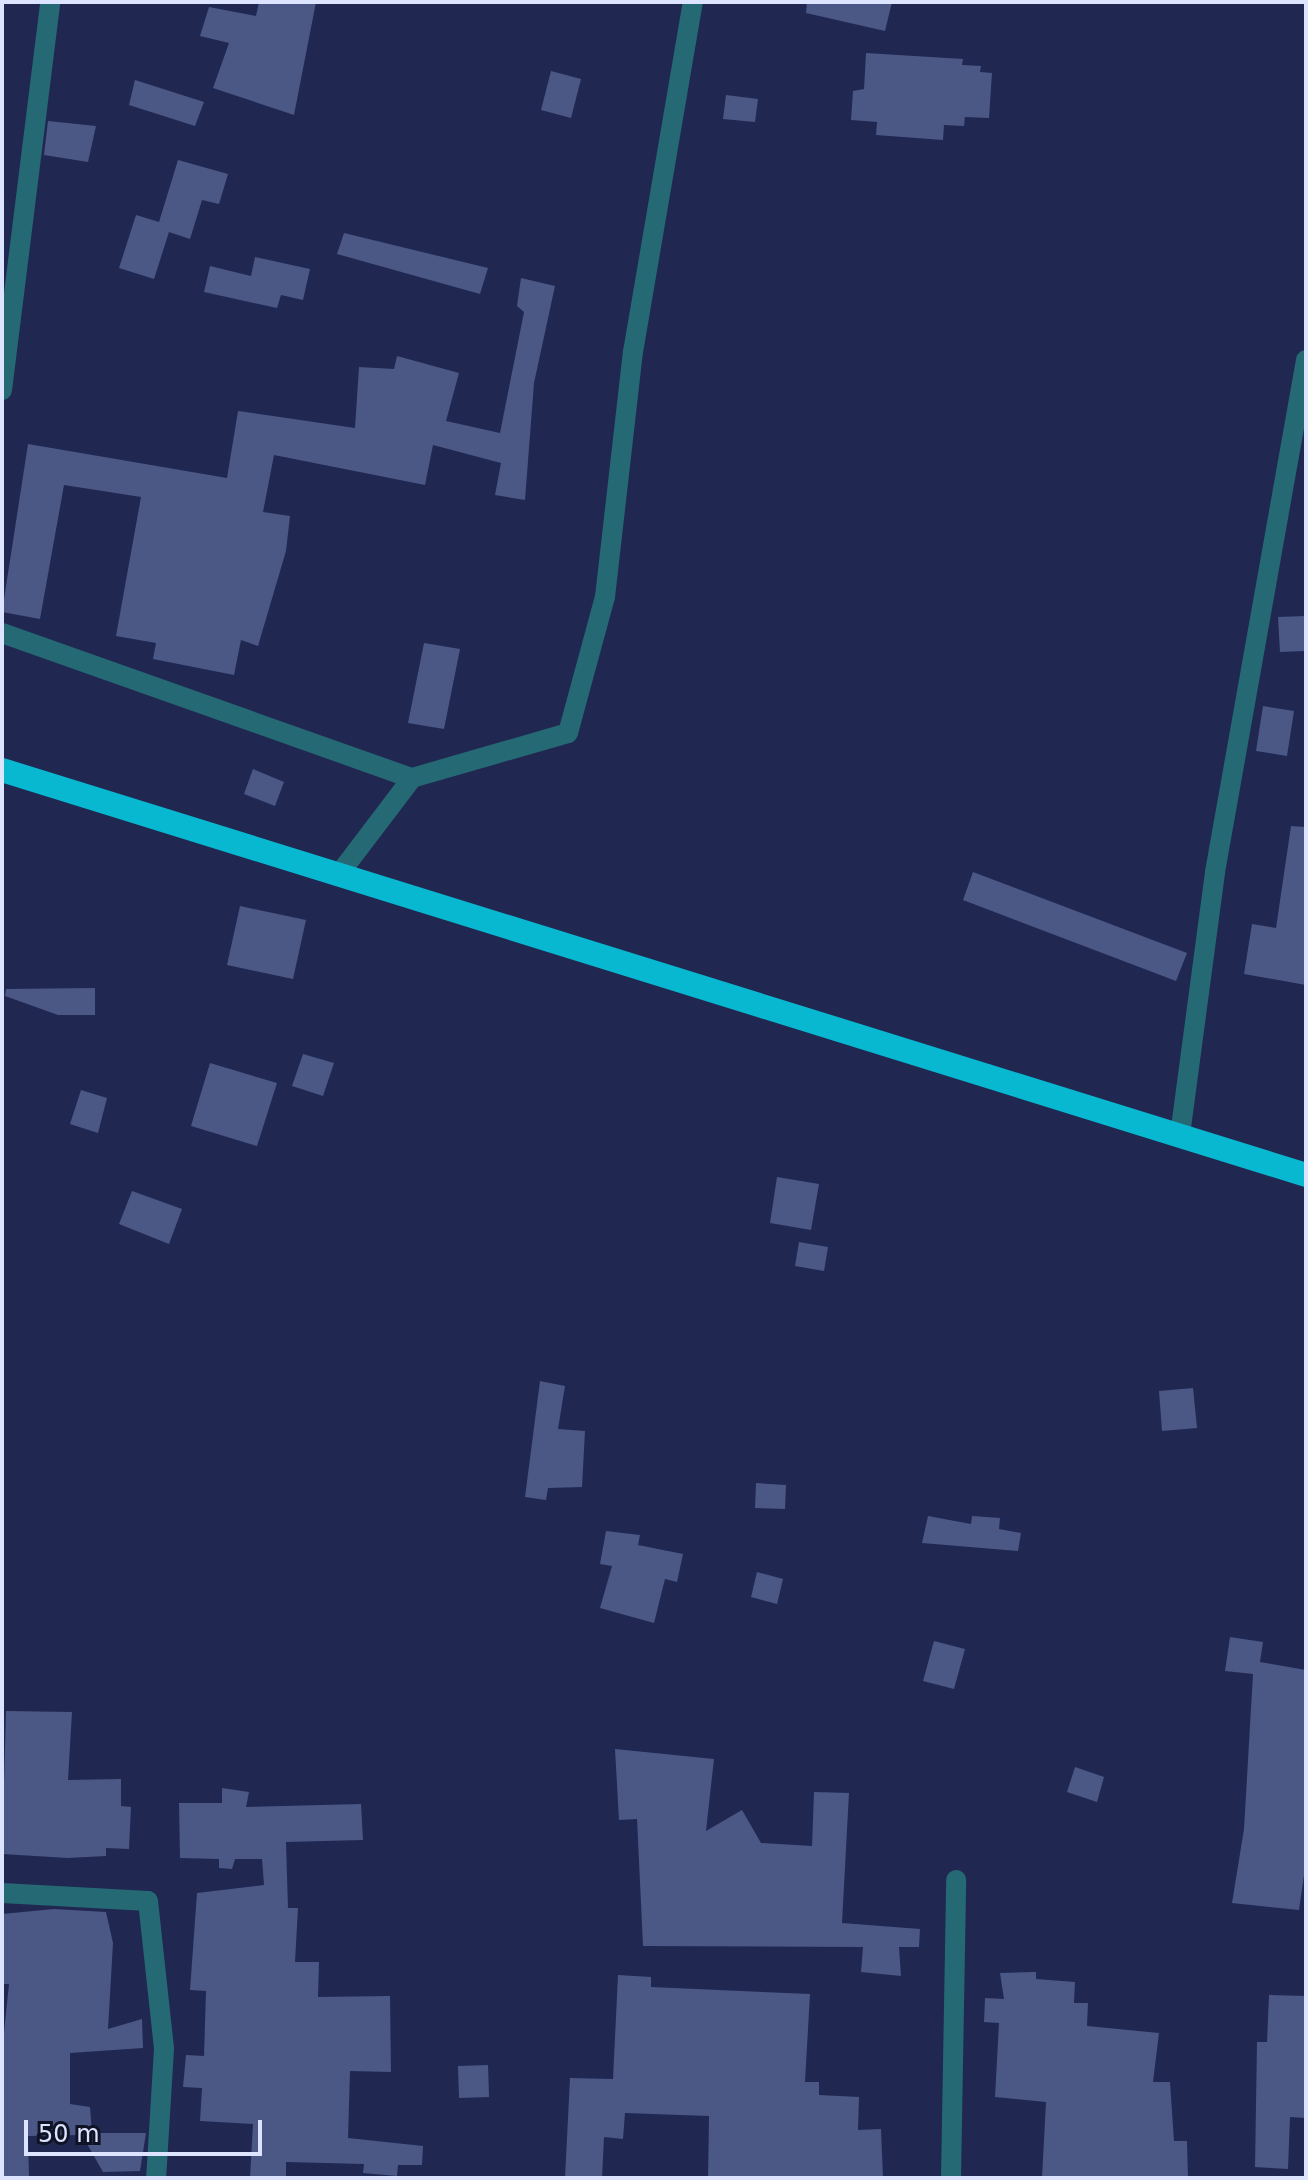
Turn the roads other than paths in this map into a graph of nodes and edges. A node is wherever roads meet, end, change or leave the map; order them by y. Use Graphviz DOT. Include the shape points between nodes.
graph roads {
  1 [pos="50,2"];
  2 [pos="693,2"];
  3 [pos="1306,360"];
  4 [pos="2,390"];
  5 [pos="2,633"];
  6 [pos="2,770"];
  7 [pos="412,778"];
  8 [pos="340,873"];
  9 [pos="1180,1135"];
  10 [pos="1306,1175"];
  11 [pos="956,1880"];
  12 [pos="2,1893"];
  13 [pos="156,2178"];
  14 [pos="951,2178"];
  1 -- 4 [label="street"];
  2 -- 7 [label="street" via="633,352 605,597 568,733"];
  3 -- 9 [label="street" via="1215,872"];
  5 -- 7 [label="street"];
  6 -- 8 [label="highway"];
  7 -- 8 [label="street"];
  8 -- 9 [label="highway"];
  9 -- 10 [label="highway"];
  11 -- 14 [label="street"];
  12 -- 13 [label="street" via="148,1901 164,2049"];
}
